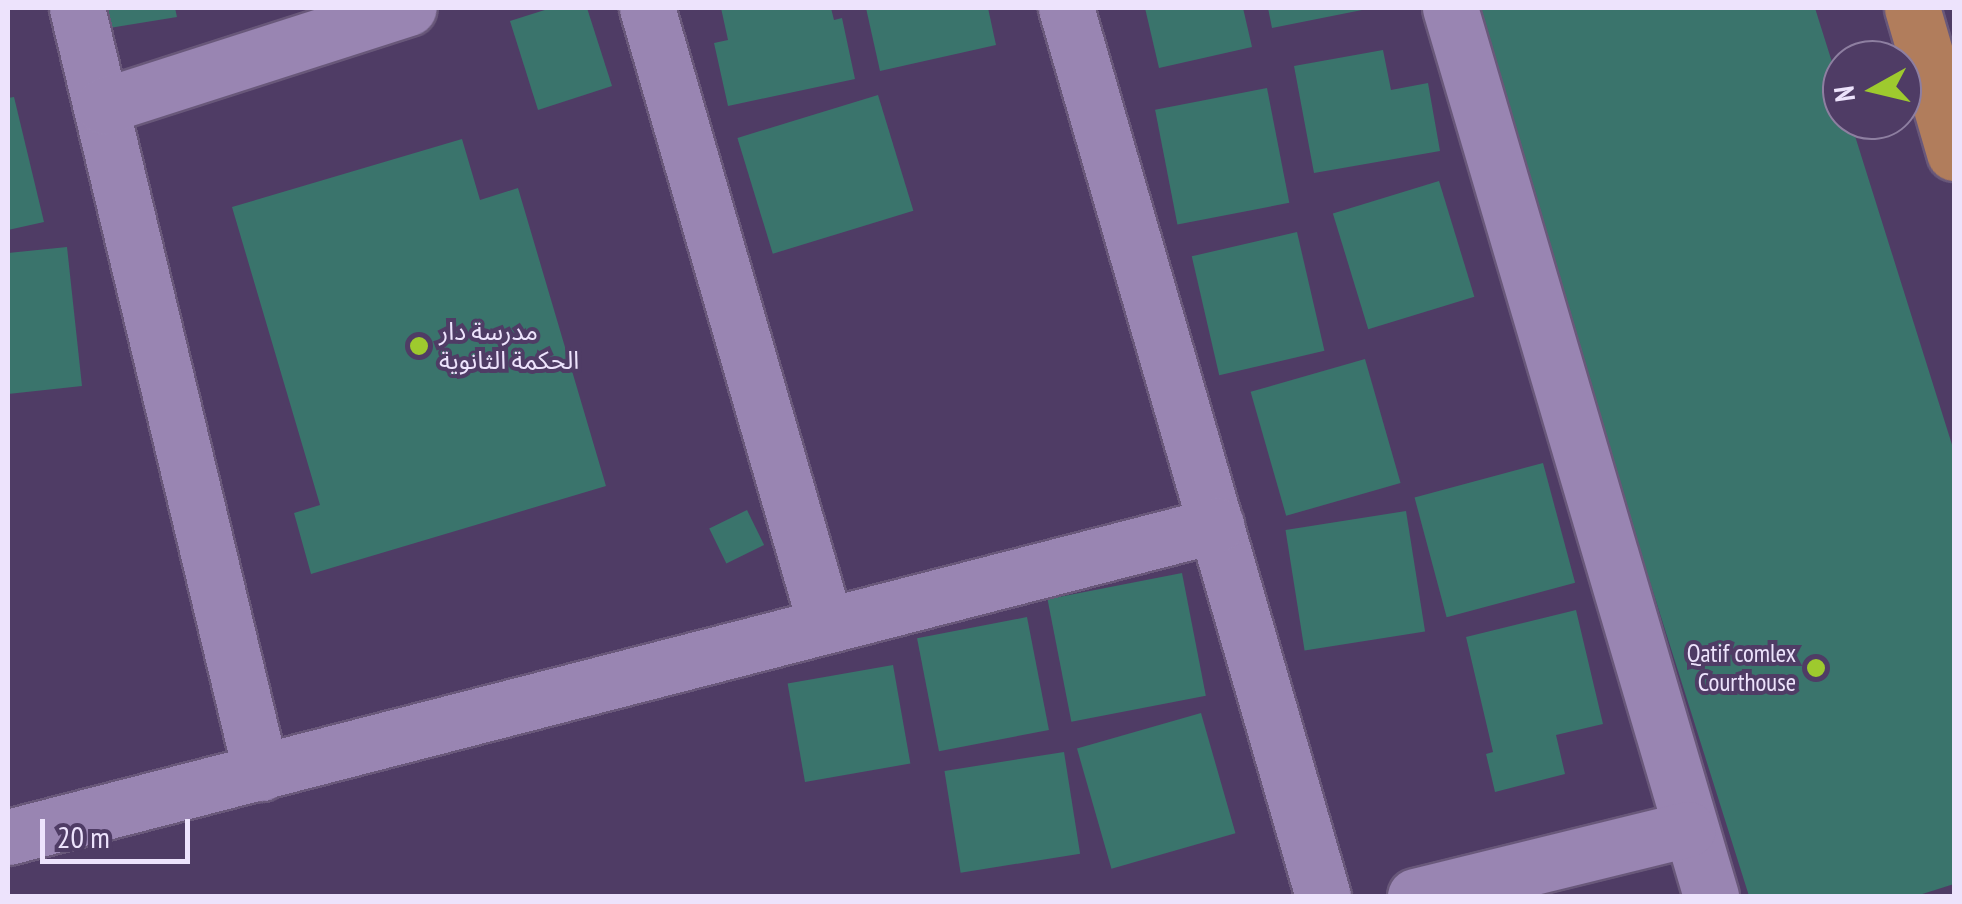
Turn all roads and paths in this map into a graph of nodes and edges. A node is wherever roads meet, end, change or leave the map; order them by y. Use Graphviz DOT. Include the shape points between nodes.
graph roads {
  1 [pos="77,8"];
  2 [pos="409,8"];
  3 [pos="646,8"];
  4 [pos="1066,8"];
  5 [pos="1450,8"];
  6 [pos="1912,8"];
  7 [pos="103,106"];
  8 [pos="1954,152"];
  9 [pos="1216,525"];
  10 [pos="826,626"];
  11 [pos="261,772"];
  12 [pos="1688,829"];
  13 [pos="8,837"];
  14 [pos="1323,896"];
  15 [pos="1415,896"];
  16 [pos="1711,896"];
  1 -- 7 [label="street"];
  2 -- 7 [label="street"];
  3 -- 10 [label="street"];
  4 -- 9 [label="street"];
  5 -- 12 [label="street"];
  6 -- 8 [label="main road"];
  7 -- 11 [label="street"];
  9 -- 10 [label="street"];
  9 -- 14 [label="street"];
  10 -- 11 [label="street"];
  11 -- 13 [label="street"];
  12 -- 15 [label="street"];
  12 -- 16 [label="street"];
}
